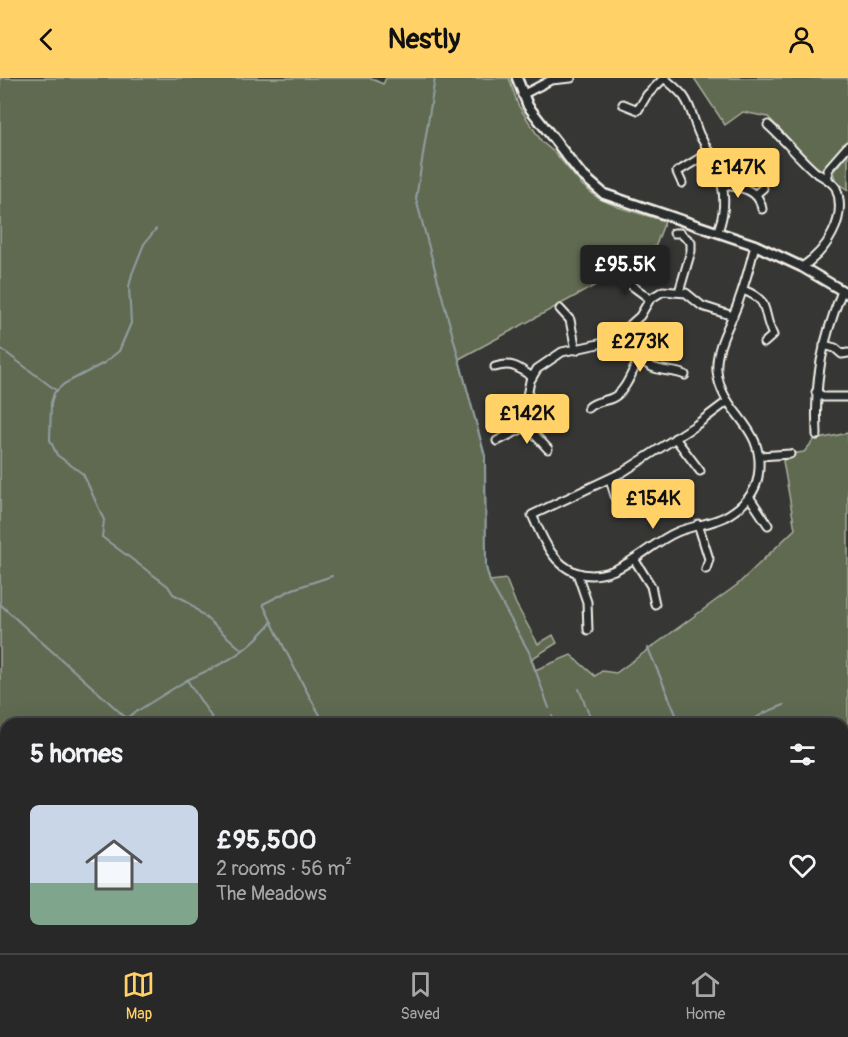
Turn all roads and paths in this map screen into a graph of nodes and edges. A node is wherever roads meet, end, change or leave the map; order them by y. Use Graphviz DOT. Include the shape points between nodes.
graph roads {
  1 [pos="517,78"];
  2 [pos="572,78"];
  3 [pos="664,78"];
  4 [pos="522,95"];
  5 [pos="623,104"];
  6 [pos="768,125"];
  7 [pos="700,135"];
  8 [pos="691,140"];
  9 [pos="848,146"];
  10 [pos="710,152"];
  11 [pos="828,178"];
  12 [pos="682,183"];
  13 [pos="722,185"];
  14 [pos="762,188"];
  15 [pos="756,194"];
  16 [pos="762,208"];
  17 [pos="718,231"];
  18 [pos="674,233"];
  19 [pos="755,245"];
  20 [pos="802,267"];
  21 [pos="625,272"];
  22 [pos="743,290"];
  23 [pos="679,292"];
  24 [pos="845,292"];
  25 [pos="650,299"];
  26 [pos="560,309"];
  27 [pos="733,316"];
  28 [pos="623,333"];
  29 [pos="764,343"];
  30 [pos="824,345"];
  31 [pos="576,350"];
  32 [pos="848,352"];
  33 [pos="640,357"];
  34 [pos="495,368"];
  35 [pos="685,375"];
  36 [pos="532,377"];
  37 [pos="816,392"];
  38 [pos="596,393"];
  39 [pos="848,397"];
  40 [pos="600,401"];
  41 [pos="728,401"];
  42 [pos="588,408"];
  43 [pos="530,425"];
  44 [pos="817,435"];
  45 [pos="675,438"];
  46 [pos="497,441"];
  47 [pos="548,449"];
  48 [pos="790,454"];
  49 [pos="760,456"];
  50 [pos="700,471"];
  51 [pos="610,479"];
  52 [pos="750,498"];
  53 [pos="623,513"];
  54 [pos="698,524"];
  55 [pos="768,525"];
  56 [pos="634,559"];
  57 [pos="706,569"];
  58 [pos="577,573"];
  59 [pos="655,604"];
  60 [pos="588,630"];
  1 -- 4 [label="street"];
  2 -- 4 [label="street" via="551,80"];
  3 -- 5 [label="street" via="638,110"];
  3 -- 7 [label="street" via="685,98"];
  4 -- 17 [label="street" via="596,189 615,199"];
  6 -- 11 [label="street" via="816,172"];
  7 -- 8 [label="street"];
  7 -- 10 [label="street"];
  9 -- 11 [label="street" via="827,170"];
  10 -- 12 [label="street" via="677,172"];
  10 -- 13 [label="street"];
  11 -- 20 [label="street" via="842,196 840,226 826,250"];
  13 -- 15 [label="street"];
  13 -- 17 [label="street" via="724,214"];
  14 -- 15 [label="street"];
  15 -- 16 [label="street"];
  17 -- 19 [label="street"];
  18 -- 23 [label="street" via="691,242"];
  19 -- 20 [label="street"];
  19 -- 22 [label="street"];
  20 -- 24 [label="street"];
  21 -- 25 [label="street" via="627,287"];
  22 -- 27 [label="street"];
  22 -- 29 [label="street" via="762,302 773,335"];
  23 -- 25 [label="street" via="663,291"];
  23 -- 27 [label="street" via="702,306"];
  24 -- 30 [label="street"];
  25 -- 28 [label="street"];
  26 -- 31 [label="street" via="573,318"];
  27 -- 41 [label="street" via="720,348 717,369 720,389"];
  28 -- 31 [label="street" via="612,342"];
  28 -- 33 [label="street"];
  30 -- 32 [label="street" via="839,346 842,354"];
  30 -- 37 [label="street"];
  31 -- 36 [label="street" via="556,356"];
  33 -- 35 [label="street" via="652,367"];
  33 -- 40 [label="street" via="622,390"];
  34 -- 36 [label="street" via="507,363 516,365"];
  36 -- 43 [label="street" via="527,396"];
  37 -- 39 [label="street" via="824,397"];
  37 -- 44 [label="street"];
  38 -- 40 [label="street"];
  40 -- 42 [label="street"];
  41 -- 45 [label="street"];
  41 -- 49 [label="street" via="756,439"];
  43 -- 46 [label="street"];
  43 -- 47 [label="street"];
  45 -- 50 [label="street"];
  45 -- 51 [label="street"];
  48 -- 49 [label="street"];
  49 -- 52 [label="street" via="758,478"];
  51 -- 53 [label="street"];
  51 -- 58 [label="street" via="532,515 552,553"];
  52 -- 54 [label="street" via="727,516"];
  52 -- 55 [label="street"];
  54 -- 56 [label="street" via="666,536"];
  54 -- 57 [label="street" via="709,559"];
  56 -- 58 [label="street" via="604,574"];
  56 -- 59 [label="street" via="651,586"];
  58 -- 60 [label="street" via="587,602"];
}
